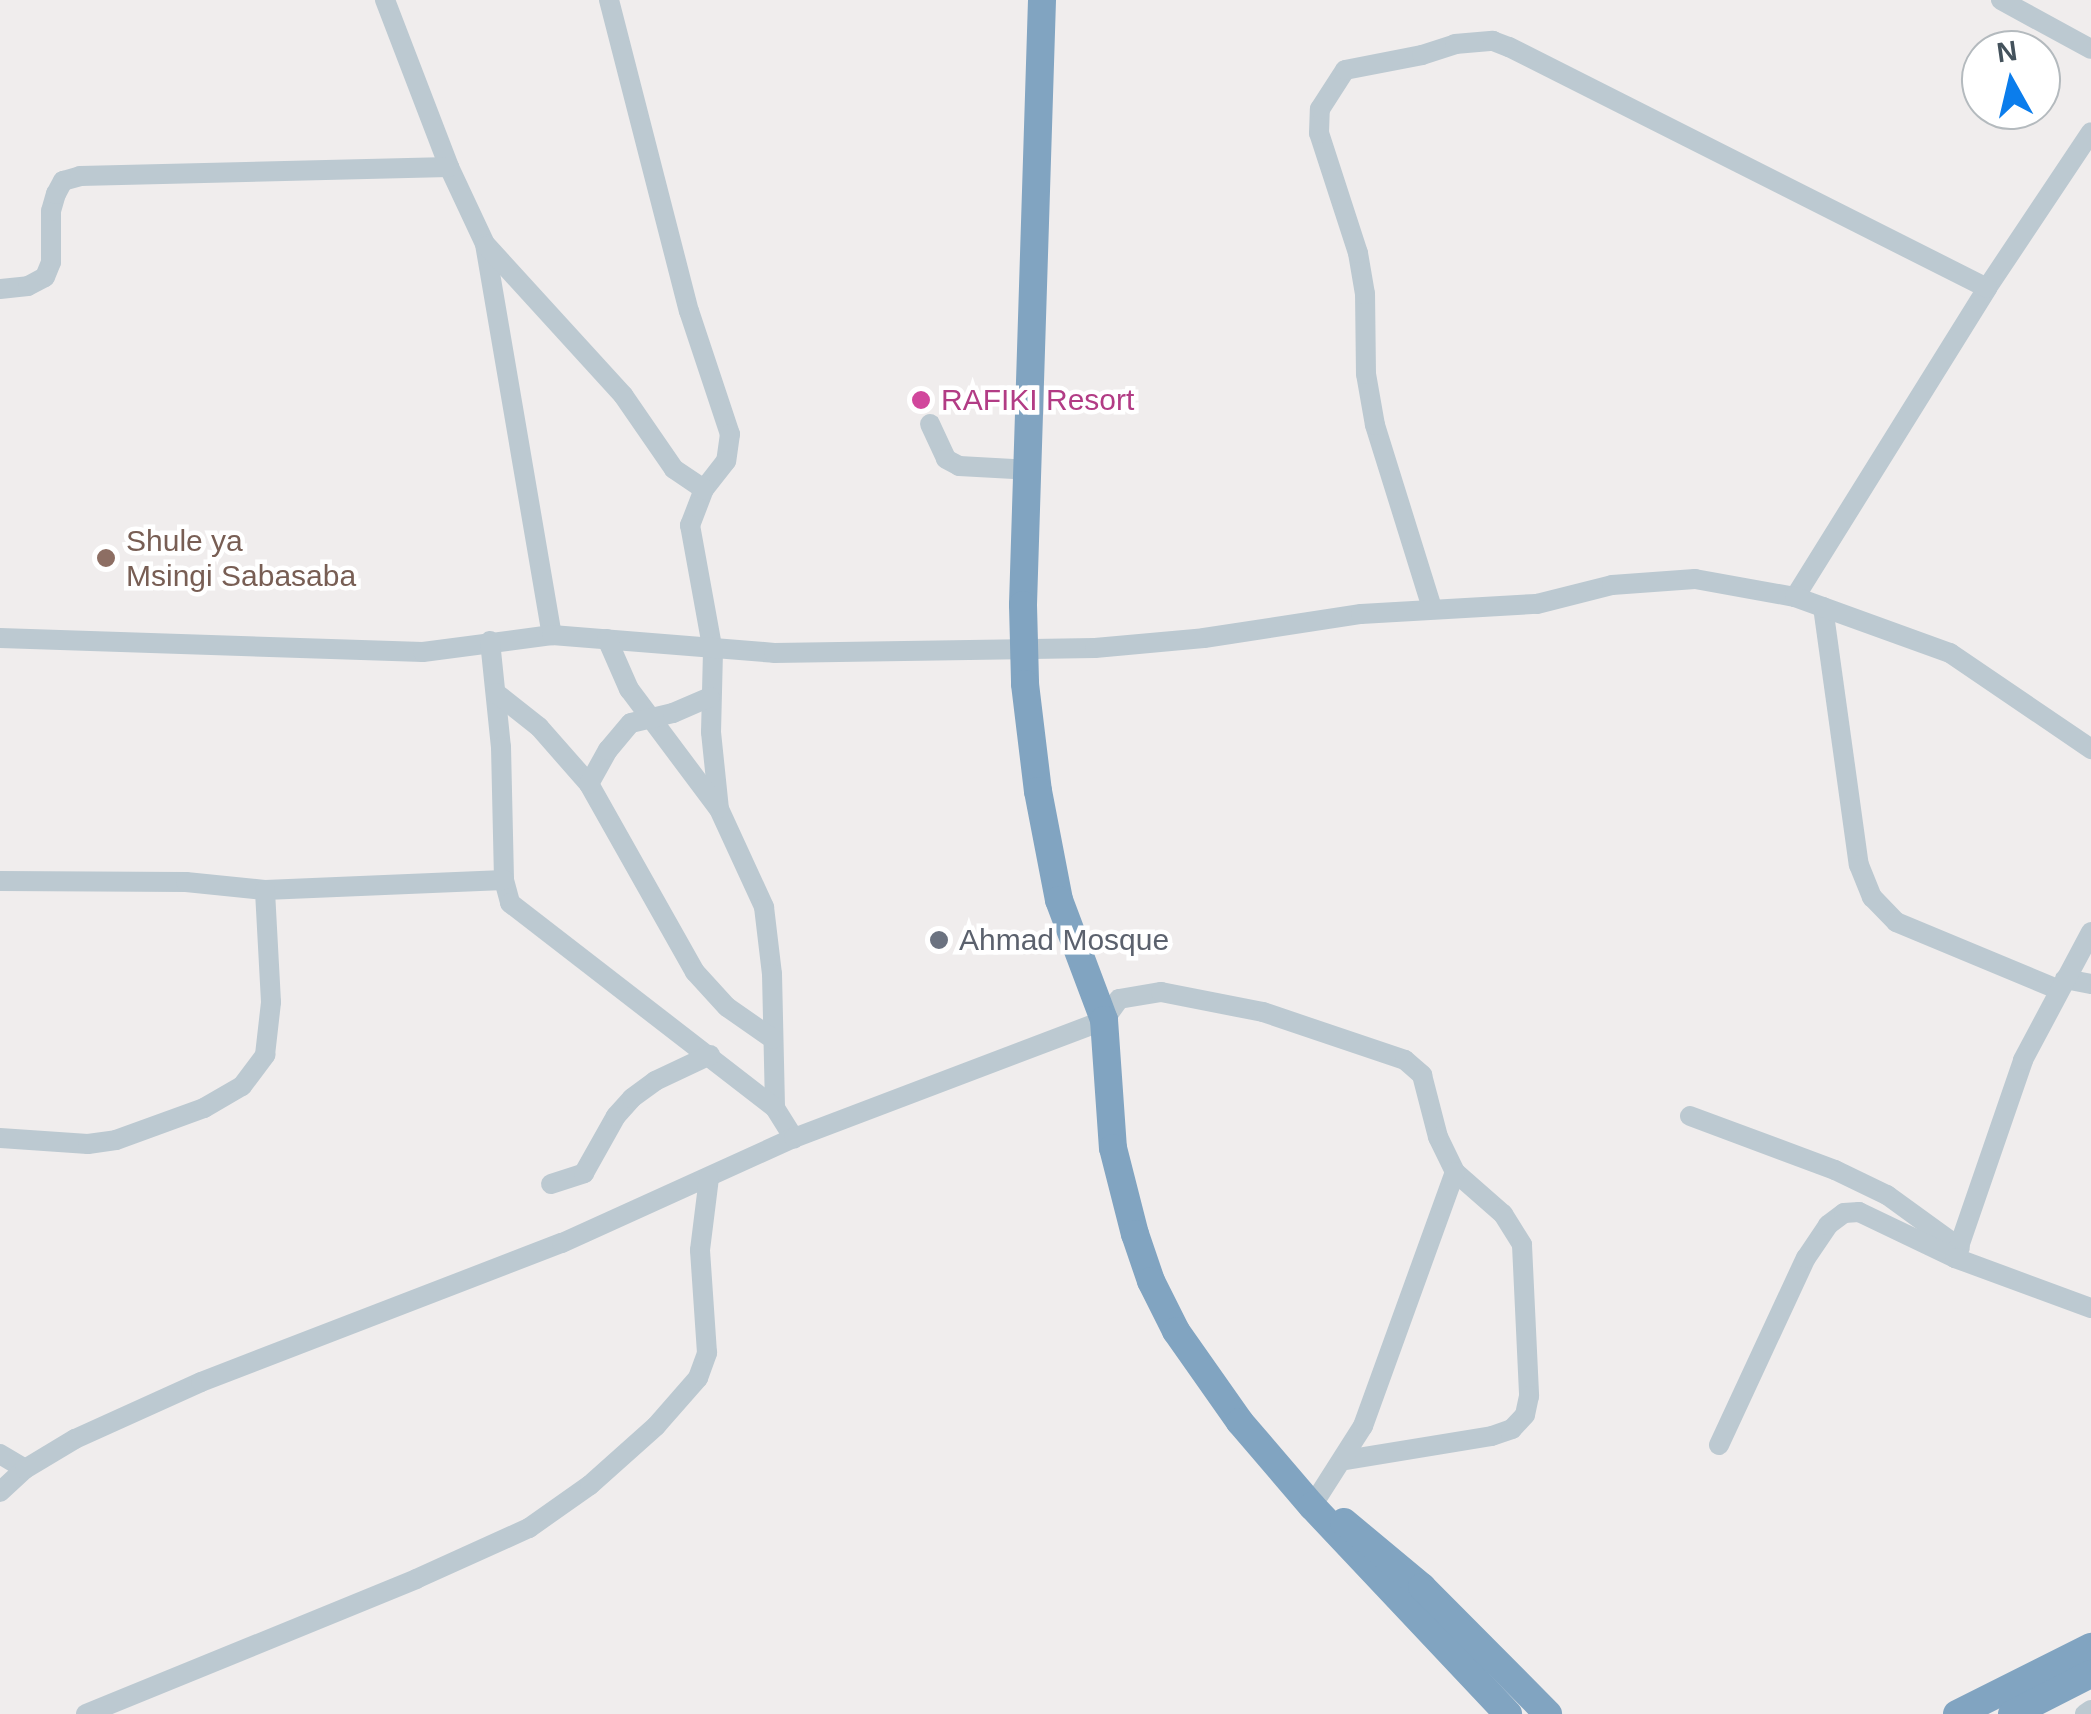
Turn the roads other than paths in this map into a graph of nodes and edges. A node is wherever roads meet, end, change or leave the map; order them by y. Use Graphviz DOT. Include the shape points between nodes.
graph roads {
  1 [pos="385,0"];
  2 [pos="609,0"];
  3 [pos="1042,0"];
  4 [pos="2000,0"];
  5 [pos="2091,49"];
  6 [pos="2091,132"];
  7 [pos="449,166"];
  8 [pos="485,244"];
  9 [pos="1987,288"];
  10 [pos="0,289"];
  11 [pos="930,424"];
  12 [pos="1030,470"];
  13 [pos="704,488"];
  14 [pos="1794,597"];
  15 [pos="1823,607"];
  16 [pos="1432,608"];
  17 [pos="552,635"];
  18 [pos="0,638"];
  19 [pos="607,640"];
  20 [pos="490,641"];
  21 [pos="1024,650"];
  22 [pos="713,652"];
  23 [pos="496,693"];
  24 [pos="710,697"];
  25 [pos="648,717"];
  26 [pos="2091,749"];
  27 [pos="589,784"];
  28 [pos="719,809"];
  29 [pos="504,880"];
  30 [pos="0,881"];
  31 [pos="265,890"];
  32 [pos="2091,932"];
  33 [pos="2091,984"];
  34 [pos="2062,985"];
  35 [pos="1104,1020"];
  36 [pos="773,1039"];
  37 [pos="710,1055"];
  38 [pos="775,1108"];
  39 [pos="1690,1116"];
  40 [pos="0,1138"];
  41 [pos="794,1138"];
  42 [pos="1454,1172"];
  43 [pos="708,1178"];
  44 [pos="551,1184"];
  45 [pos="1958,1253"];
  46 [pos="2091,1308"];
  47 [pos="1720,1445"];
  48 [pos="0,1454"];
  49 [pos="1345,1460"];
  50 [pos="25,1469"];
  51 [pos="0,1492"];
  52 [pos="1312,1506"];
  53 [pos="2091,1648"];
  54 [pos="2091,1674"];
  55 [pos="86,1714"];
  56 [pos="1508,1714"];
  57 [pos="1548,1714"];
  58 [pos="1958,1714"];
  59 [pos="2012,1714"];
  1 -- 7 [label="street"];
  2 -- 13 [label="street" via="689,310 728,423 726,461"];
  3 -- 12 [label="highway"];
  4 -- 5 [label="street"];
  6 -- 9 [label="street"];
  7 -- 8 [label="street"];
  7 -- 10 [label="street" via="80,176 63,181 56,194 45,277"];
  8 -- 13 [label="street" via="622,395 674,470"];
  8 -- 17 [label="street"];
  9 -- 14 [label="street"];
  9 -- 16 [label="street" via="1508,46 1455,44 1344,70 1320,109 1319,133 1358,253 1374,425"];
  11 -- 12 [label="street" via="946,459 959,466"];
  12 -- 21 [label="highway"];
  13 -- 22 [label="street" via="690,525"];
  14 -- 15 [label="street"];
  14 -- 16 [label="street" via="1657,578 1537,604"];
  15 -- 26 [label="street" via="1950,653"];
  15 -- 34 [label="street" via="1859,865 1872,897 1896,922"];
  16 -- 21 [label="street" via="1204,638"];
  17 -- 19 [label="street"];
  17 -- 20 [label="street"];
  18 -- 20 [label="street" via="423,652"];
  19 -- 22 [label="street"];
  19 -- 25 [label="street"];
  20 -- 23 [label="street"];
  21 -- 22 [label="street"];
  21 -- 35 [label="highway" via="1038,791 1059,900"];
  22 -- 24 [label="street"];
  23 -- 27 [label="street" via="540,727"];
  23 -- 29 [label="street"];
  24 -- 25 [label="street"];
  24 -- 28 [label="street"];
  25 -- 27 [label="street" via="623,730"];
  25 -- 28 [label="street"];
  27 -- 36 [label="street" via="695,972 727,1007"];
  28 -- 36 [label="street" via="764,908"];
  29 -- 31 [label="street"];
  29 -- 37 [label="street" via="522,916"];
  30 -- 31 [label="street" via="186,882"];
  31 -- 40 [label="street" via="265,1055 242,1086 204,1108 116,1140"];
  32 -- 34 [label="street"];
  33 -- 34 [label="street"];
  34 -- 45 [label="street" via="2022,1060"];
  35 -- 41 [label="street"];
  35 -- 42 [label="street" via="1120,998 1184,994 1263,1012 1405,1060 1422,1075"];
  35 -- 52 [label="highway" via="1114,1148 1151,1281 1176,1331 1240,1422"];
  36 -- 38 [label="street"];
  37 -- 38 [label="street"];
  37 -- 44 [label="street" via="632,1098 584,1173"];
  38 -- 41 [label="street"];
  39 -- 45 [label="street" via="1870,1186"];
  41 -- 43 [label="street"];
  42 -- 49 [label="street"];
  42 -- 49 [label="street" via="1503,1214 1522,1245 1525,1415 1492,1436"];
  43 -- 50 [label="street" via="562,1243 200,1382"];
  43 -- 55 [label="street" via="700,1250 707,1353 698,1378 590,1485 529,1528"];
  45 -- 46 [label="street"];
  45 -- 47 [label="street" via="1860,1212 1844,1213 1806,1258"];
  48 -- 50 [label="street"];
  49 -- 52 [label="street"];
  50 -- 51 [label="street"];
  52 -- 56 [label="highway"];
  52 -- 57 [label="highway" via="1381,1549"];
  53 -- 58 [label="highway"];
  54 -- 59 [label="highway"];
}
